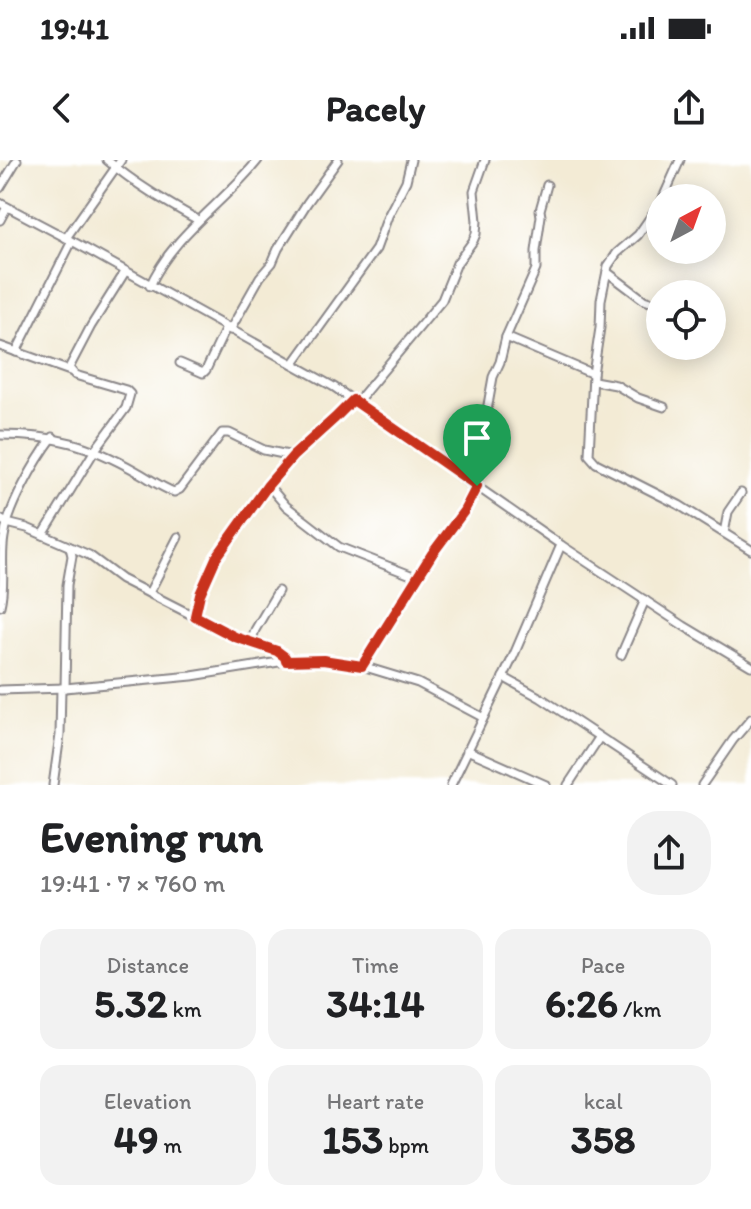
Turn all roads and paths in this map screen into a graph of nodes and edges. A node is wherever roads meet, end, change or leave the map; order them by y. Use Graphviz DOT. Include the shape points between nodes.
graph roads {
  1 [pos="17,160"];
  2 [pos="107,160"];
  3 [pos="258,160"];
  4 [pos="338,160"];
  5 [pos="411,160"];
  6 [pos="485,160"];
  7 [pos="680,160"];
  8 [pos="119,164"];
  9 [pos="669,184"];
  10 [pos="547,185"];
  11 [pos="0,188"];
  12 [pos="4,205"];
  13 [pos="0,220"];
  14 [pos="198,220"];
  15 [pos="646,223"];
  16 [pos="69,239"];
  17 [pos="125,272"];
  18 [pos="609,275"];
  19 [pos="150,286"];
  20 [pos="646,301"];
  21 [pos="228,329"];
  22 [pos="506,337"];
  23 [pos="0,346"];
  24 [pos="16,352"];
  25 [pos="180,363"];
  26 [pos="293,364"];
  27 [pos="70,371"];
  28 [pos="594,377"];
  29 [pos="355,401"];
  30 [pos="664,407"];
  31 [pos="0,435"];
  32 [pos="53,437"];
  33 [pos="95,450"];
  34 [pos="293,456"];
  35 [pos="268,485"];
  36 [pos="477,486"];
  37 [pos="741,493"];
  38 [pos="4,521"];
  39 [pos="724,533"];
  40 [pos="43,535"];
  41 [pos="178,537"];
  42 [pos="561,545"];
  43 [pos="751,550"];
  44 [pos="73,551"];
  45 [pos="416,577"];
  46 [pos="278,591"];
  47 [pos="149,593"];
  48 [pos="645,600"];
  49 [pos="0,606"];
  50 [pos="195,616"];
  51 [pos="251,643"];
  52 [pos="621,655"];
  53 [pos="286,661"];
  54 [pos="362,666"];
  55 [pos="751,666"];
  56 [pos="503,677"];
  57 [pos="63,688"];
  58 [pos="0,690"];
  59 [pos="482,717"];
  60 [pos="751,719"];
  61 [pos="599,738"];
  62 [pos="467,750"];
  63 [pos="53,785"];
  64 [pos="452,785"];
  65 [pos="546,785"];
  66 [pos="568,785"];
  67 [pos="672,785"];
  68 [pos="702,785"];
  1 -- 11 [label="street"];
  2 -- 8 [label="street"];
  3 -- 14 [label="street"];
  4 -- 21 [label="street"];
  5 -- 26 [label="street" via="376,249"];
  6 -- 29 [label="street" via="474,191 476,234 442,300"];
  7 -- 9 [label="street"];
  8 -- 14 [label="street" via="149,192"];
  8 -- 16 [label="street"];
  10 -- 22 [label="street" via="536,269"];
  12 -- 13 [label="street"];
  12 -- 16 [label="street"];
  14 -- 19 [label="street" via="159,266"];
  15 -- 18 [label="street" via="611,260"];
  16 -- 17 [label="street"];
  16 -- 24 [label="street"];
  17 -- 19 [label="street"];
  17 -- 27 [label="street"];
  18 -- 20 [label="street"];
  18 -- 28 [label="street" via="601,300"];
  19 -- 21 [label="street"];
  21 -- 25 [label="street" via="203,373"];
  21 -- 26 [label="street"];
  22 -- 28 [label="street"];
  22 -- 36 [label="street" via="493,377"];
  23 -- 24 [label="street"];
  24 -- 27 [label="street"];
  26 -- 29 [label="street"];
  27 -- 33 [label="street" via="130,394 126,408"];
  28 -- 30 [label="street"];
  28 -- 39 [label="street" via="591,458"];
  29 -- 34 [label="street"];
  29 -- 36 [label="street"];
  31 -- 32 [label="street"];
  32 -- 33 [label="street"];
  32 -- 38 [label="street"];
  33 -- 34 [label="street" via="174,492 222,433"];
  33 -- 40 [label="street"];
  34 -- 35 [label="street"];
  35 -- 45 [label="street" via="279,500 339,547"];
  35 -- 50 [label="street" via="216,558"];
  36 -- 42 [label="street"];
  36 -- 45 [label="street"];
  37 -- 39 [label="street" via="728,512"];
  38 -- 40 [label="street"];
  38 -- 49 [label="street"];
  39 -- 43 [label="street"];
  40 -- 44 [label="street"];
  41 -- 47 [label="street"];
  42 -- 48 [label="street"];
  42 -- 56 [label="street"];
  44 -- 47 [label="street"];
  44 -- 57 [label="street"];
  45 -- 54 [label="street"];
  46 -- 51 [label="street"];
  47 -- 50 [label="street"];
  48 -- 52 [label="street"];
  48 -- 55 [label="street"];
  50 -- 51 [label="street"];
  51 -- 53 [label="street" via="277,651"];
  53 -- 54 [label="street"];
  53 -- 57 [label="street"];
  54 -- 59 [label="street" via="418,683"];
  56 -- 59 [label="street"];
  56 -- 61 [label="street"];
  57 -- 58 [label="street"];
  57 -- 63 [label="street"];
  59 -- 62 [label="street"];
  60 -- 68 [label="street"];
  61 -- 66 [label="street"];
  61 -- 67 [label="street"];
  62 -- 64 [label="street"];
  62 -- 65 [label="street"];
}
